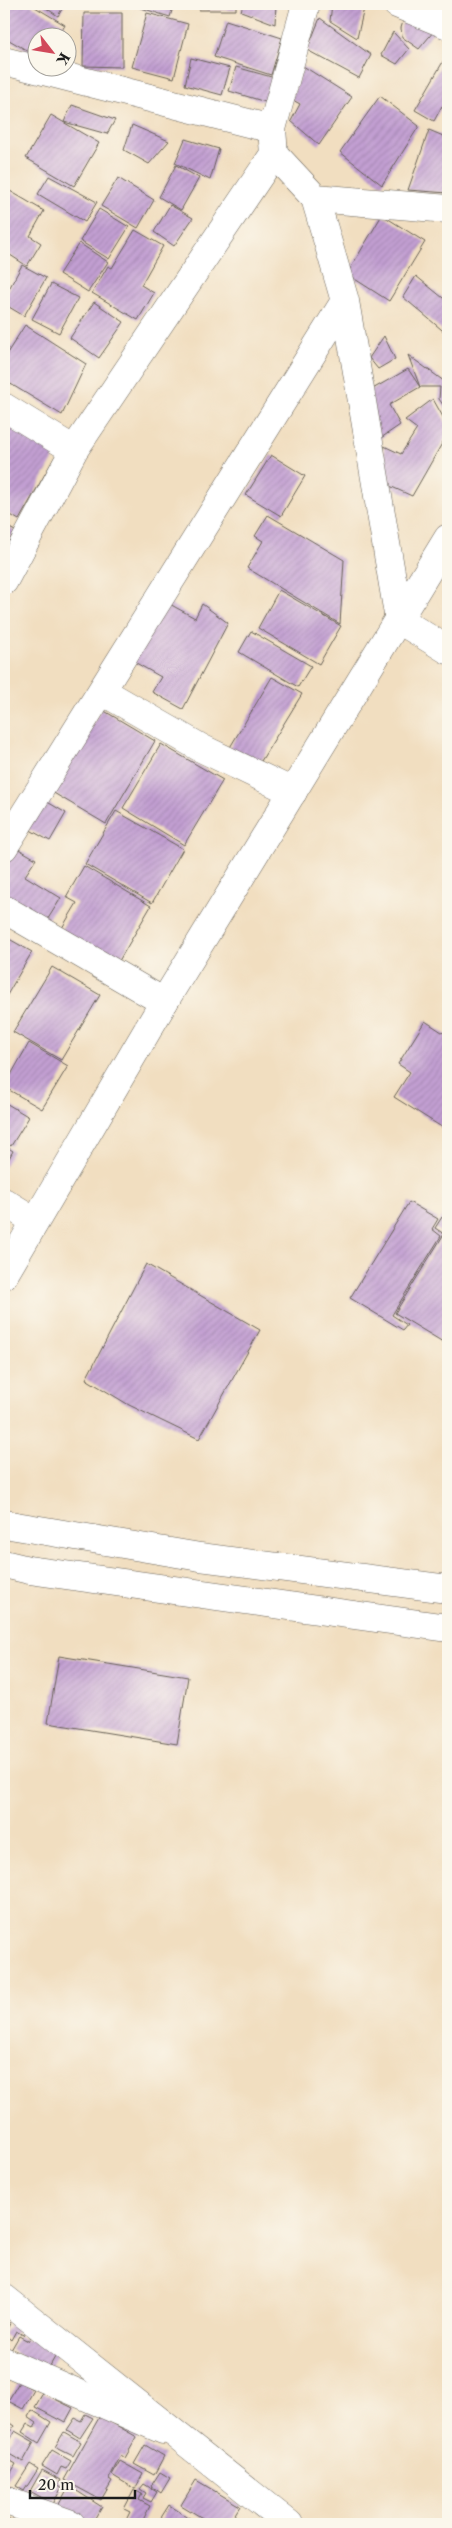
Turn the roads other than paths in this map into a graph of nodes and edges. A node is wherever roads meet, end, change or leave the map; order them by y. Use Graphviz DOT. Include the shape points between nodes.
graph roads {
  1 [pos="306,4"];
  2 [pos="397,4"];
  3 [pos="448,25"];
  4 [pos="4,61"];
  5 [pos="273,141"];
  6 [pos="316,198"];
  7 [pos="448,209"];
  8 [pos="345,301"];
  9 [pos="4,408"];
  10 [pos="74,450"];
  11 [pos="448,538"];
  12 [pos="4,581"];
  13 [pos="399,620"];
  14 [pos="448,650"];
  15 [pos="102,691"];
  16 [pos="293,792"];
  17 [pos="4,847"];
  18 [pos="4,909"];
  19 [pos="164,1002"];
  20 [pos="4,1202"];
  21 [pos="34,1221"];
  22 [pos="4,1275"];
  23 [pos="4,1524"];
  24 [pos="4,1564"];
  25 [pos="448,1589"];
  26 [pos="448,1628"];
  27 [pos="4,2298"];
  28 [pos="4,2361"];
  29 [pos="182,2438"];
  30 [pos="4,2500"];
  31 [pos="71,2524"];
  32 [pos="289,2524"];
  1 -- 5 [label="street"];
  2 -- 3 [label="street"];
  4 -- 5 [label="street"];
  5 -- 6 [label="street"];
  5 -- 10 [label="street"];
  6 -- 7 [label="street"];
  6 -- 8 [label="street"];
  8 -- 13 [label="street"];
  8 -- 15 [label="street"];
  9 -- 10 [label="street"];
  10 -- 12 [label="street"];
  11 -- 13 [label="street"];
  13 -- 14 [label="street"];
  13 -- 16 [label="street"];
  15 -- 16 [label="street" via="201,748"];
  15 -- 17 [label="street"];
  16 -- 19 [label="street"];
  18 -- 19 [label="street"];
  19 -- 21 [label="street"];
  20 -- 21 [label="street"];
  21 -- 22 [label="street"];
  23 -- 25 [label="street" via="200,1557"];
  24 -- 26 [label="street"];
  27 -- 29 [label="street"];
  28 -- 29 [label="street"];
  29 -- 32 [label="street"];
  30 -- 31 [label="street"];
}
